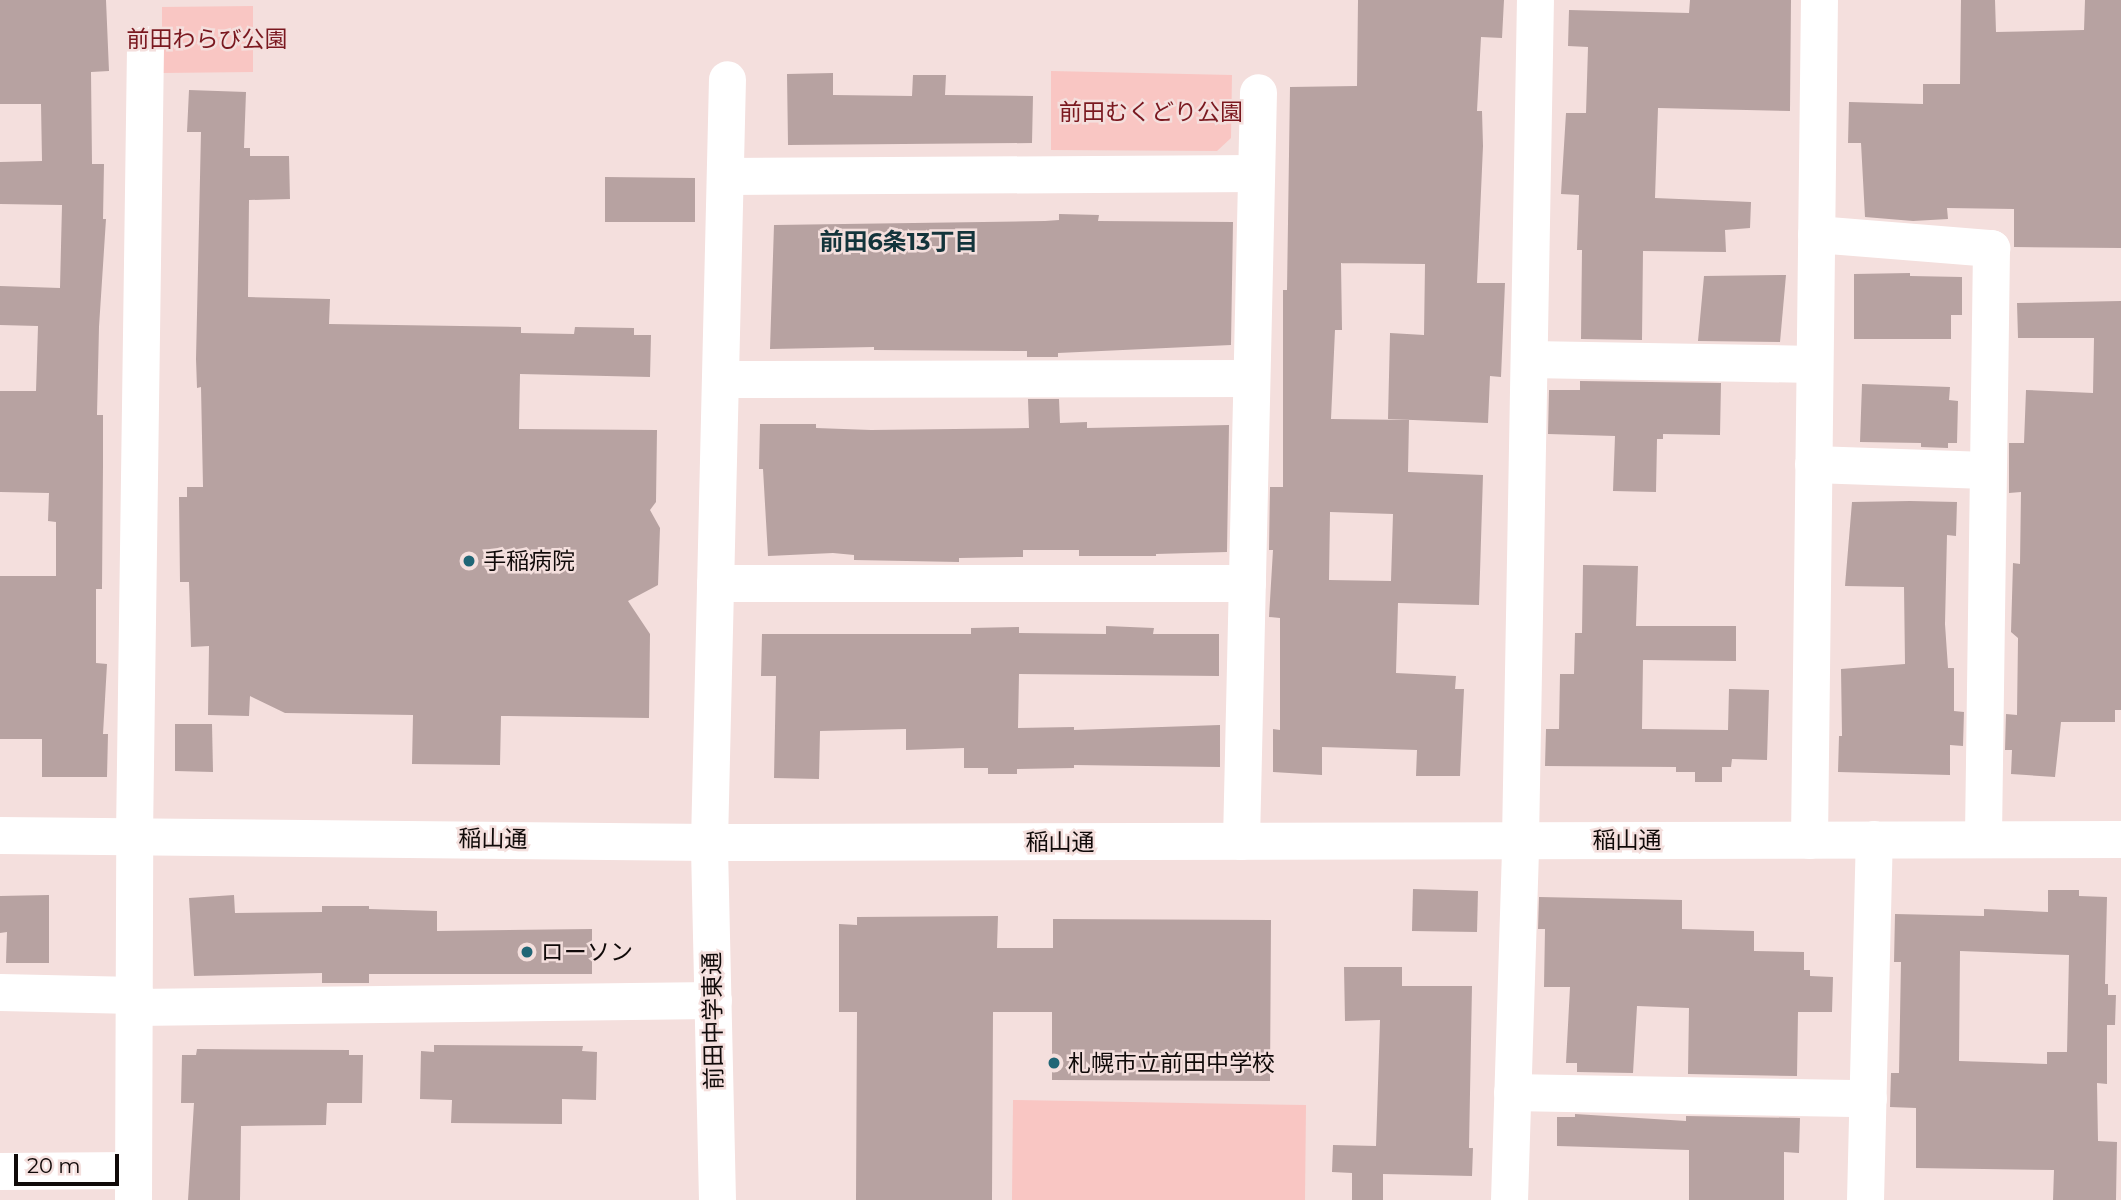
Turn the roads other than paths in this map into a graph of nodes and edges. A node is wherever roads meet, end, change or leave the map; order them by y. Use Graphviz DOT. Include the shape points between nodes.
graph roads {
  1 [pos="1535,0"];
  2 [pos="1819,0"];
  3 [pos="145,44"];
  4 [pos="727,79"];
  5 [pos="1258,92"];
  6 [pos="1256,173"];
  7 [pos="725,176"];
  8 [pos="1816,234"];
  9 [pos="1529,359"];
  10 [pos="1814,364"];
  11 [pos="1251,378"];
  12 [pos="720,379"];
  13 [pos="1814,464"];
  14 [pos="1986,470"];
  15 [pos="715,583"];
  16 [pos="1247,583"];
  17 [pos="0,835"];
  18 [pos="134,835"];
  19 [pos="1874,839"];
  20 [pos="1983,839"];
  21 [pos="2121,839"];
  22 [pos="1809,840"];
  23 [pos="1241,841"];
  24 [pos="1520,841"];
  25 [pos="709,842"];
  26 [pos="0,992"];
  27 [pos="713,1000"];
  28 [pos="135,1001"];
  29 [pos="1512,1093"];
  30 [pos="1868,1098"];
  31 [pos="0,1171"];
  32 [pos="133,1185"];
  33 [pos="718,1200"];
  34 [pos="1509,1200"];
  35 [pos="1865,1200"];
  1 -- 9 [label="street"];
  2 -- 8 [label="street"];
  3 -- 18 [label="street"];
  4 -- 7 [label="street, 前田中学東通"];
  5 -- 6 [label="street"];
  6 -- 7 [label="street"];
  6 -- 11 [label="street"];
  7 -- 12 [label="street, 前田中学東通"];
  8 -- 10 [label="street"];
  8 -- 14 [label="street" via="1991,248"];
  9 -- 10 [label="street"];
  9 -- 24 [label="street"];
  10 -- 13 [label="street"];
  11 -- 12 [label="street"];
  11 -- 16 [label="street"];
  12 -- 15 [label="street, 前田中学東通"];
  13 -- 14 [label="street"];
  13 -- 22 [label="street"];
  14 -- 20 [label="street"];
  15 -- 16 [label="street"];
  15 -- 25 [label="street, 前田中学東通"];
  16 -- 23 [label="street"];
  17 -- 18 [label="street, 稲山通"];
  18 -- 25 [label="street, 稲山通"];
  18 -- 28 [label="street"];
  19 -- 20 [label="street, 稲山通"];
  19 -- 22 [label="street, 稲山通"];
  19 -- 30 [label="street"];
  20 -- 21 [label="street, 稲山通"];
  22 -- 24 [label="street, 稲山通"];
  23 -- 24 [label="street, 稲山通"];
  23 -- 25 [label="street, 稲山通"];
  24 -- 29 [label="street"];
  25 -- 27 [label="street, 前田中学東通"];
  26 -- 28 [label="street"];
  27 -- 28 [label="street"];
  27 -- 33 [label="street, 前田中学東通"];
  28 -- 32 [label="street"];
  29 -- 30 [label="street"];
  29 -- 34 [label="street"];
  30 -- 35 [label="street"];
  31 -- 32 [label="street"];
}
